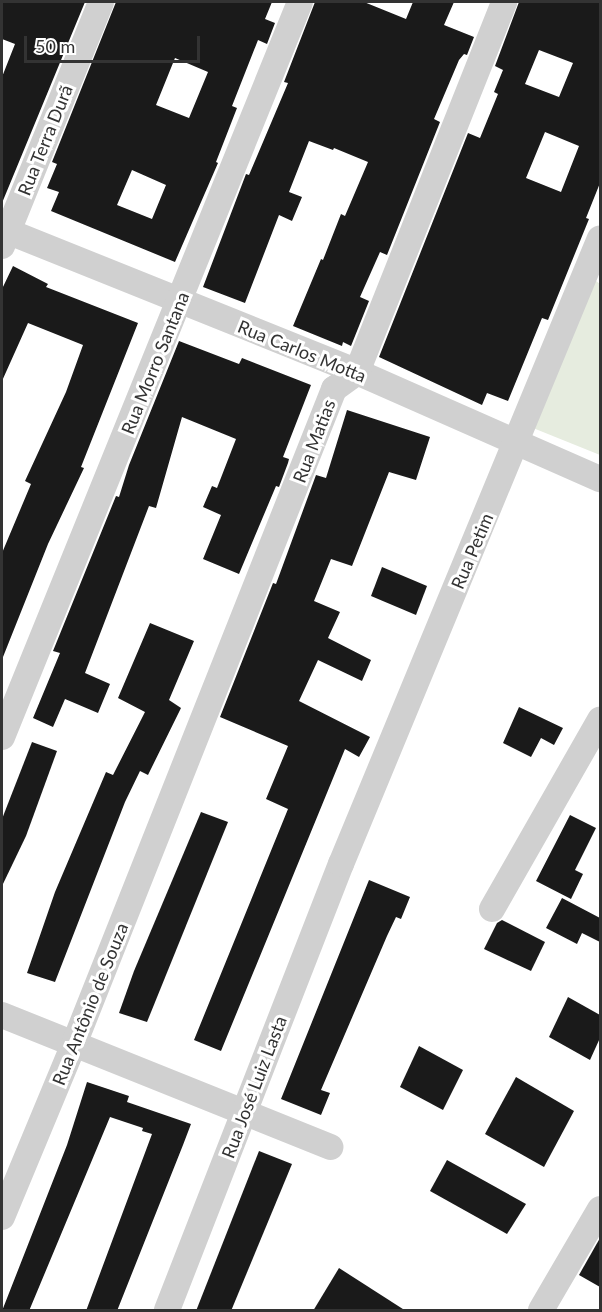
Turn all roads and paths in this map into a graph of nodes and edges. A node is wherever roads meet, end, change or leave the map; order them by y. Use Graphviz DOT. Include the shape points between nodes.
graph roads {
  1 [pos="101,2"];
  2 [pos="300,2"];
  3 [pos="504,2"];
  4 [pos="4,236"];
  5 [pos="600,238"];
  6 [pos="180,301"];
  7 [pos="357,372"];
  8 [pos="517,442"];
  9 [pos="600,479"];
  10 [pos="600,720"];
  11 [pos="4,730"];
  12 [pos="176,789"];
  13 [pos="341,864"];
  14 [pos="492,909"];
  15 [pos="2,1016"];
  16 [pos="74,1044"];
  17 [pos="244,1112"];
  18 [pos="331,1147"];
  19 [pos="600,1209"];
  20 [pos="2,1217"];
  21 [pos="167,1311"];
  22 [pos="541,1311"];
  1 -- 4 [label="street, Rua Terra Durã"];
  2 -- 6 [label="street, Rua Morro Santana"];
  3 -- 7 [label="street"];
  4 -- 6 [label="street, Rua Carlos Motta"];
  5 -- 8 [label="street, Rua Petim"];
  6 -- 7 [label="street, Rua Carlos Motta"];
  6 -- 11 [label="street, Rua Morro Santana"];
  7 -- 8 [label="street, Rua Carlos Motta"];
  7 -- 12 [label="street, Rua Matias" via="334,389"];
  8 -- 9 [label="street, Rua Carlos Motta"];
  8 -- 13 [label="street, Rua Petim"];
  10 -- 14 [label="street"];
  12 -- 16 [label="street, Rua Antônio de Souza"];
  13 -- 17 [label="street, Rua José Luiz Lasta"];
  15 -- 16 [label="street"];
  16 -- 17 [label="street"];
  16 -- 20 [label="street, Rua Antônio de Souza"];
  17 -- 18 [label="street"];
  17 -- 21 [label="street, Rua José Luiz Lasta"];
  19 -- 22 [label="street"];
}
